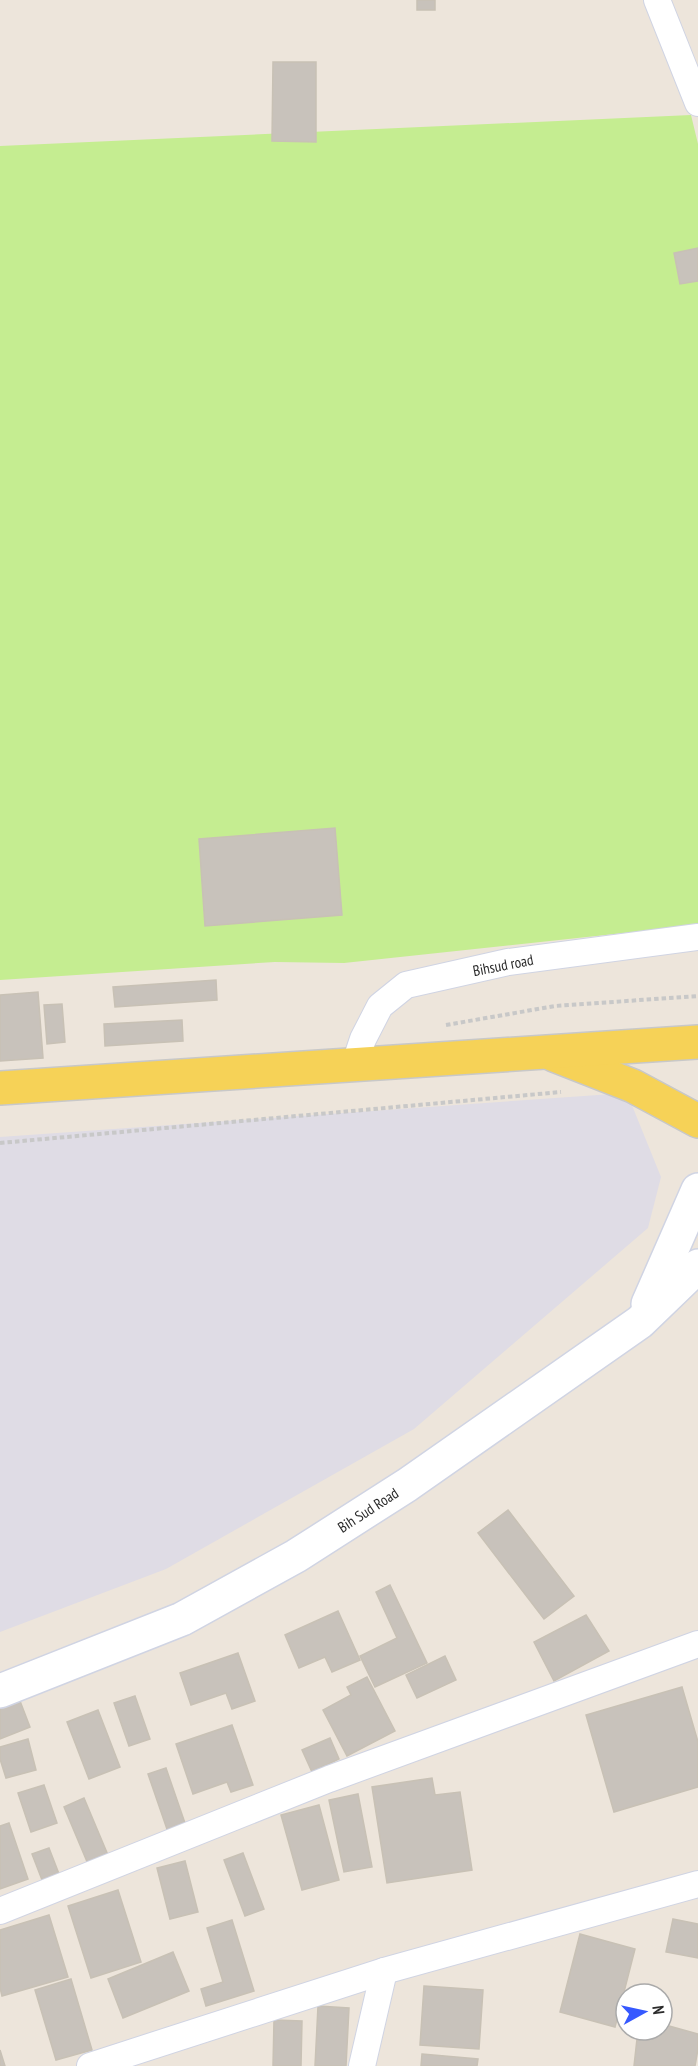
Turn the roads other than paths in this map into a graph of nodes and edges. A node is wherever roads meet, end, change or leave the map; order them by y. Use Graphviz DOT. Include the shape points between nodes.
graph roads {
  1 [pos="657,0"];
  2 [pos="698,103"];
  3 [pos="698,937"];
  4 [pos="698,1042"];
  5 [pos="544,1051"];
  6 [pos="354,1066"];
  7 [pos="0,1088"];
  8 [pos="698,1121"];
  9 [pos="698,1190"];
  10 [pos="698,1266"];
  11 [pos="640,1322"];
  12 [pos="698,1644"];
  13 [pos="0,1691"];
  14 [pos="698,1884"];
  15 [pos="0,1911"];
  16 [pos="384,1971"];
  17 [pos="90,2066"];
  18 [pos="362,2066"];
  1 -- 2 [label="street"];
  3 -- 6 [label="street, Bihsud road" via="508,962 406,985 380,1006"];
  4 -- 5 [label="main road"];
  5 -- 6 [label="main road"];
  5 -- 8 [label="main road" via="633,1086"];
  6 -- 7 [label="main road"];
  9 -- 11 [label="main road"];
  10 -- 11 [label="main road, Bih Sud Road"];
  11 -- 13 [label="main road, Bih Sud Road" via="407,1485 296,1556 182,1619"];
  12 -- 15 [label="street" via="329,1779"];
  14 -- 16 [label="street"];
  16 -- 17 [label="street"];
  16 -- 18 [label="street"];
}
